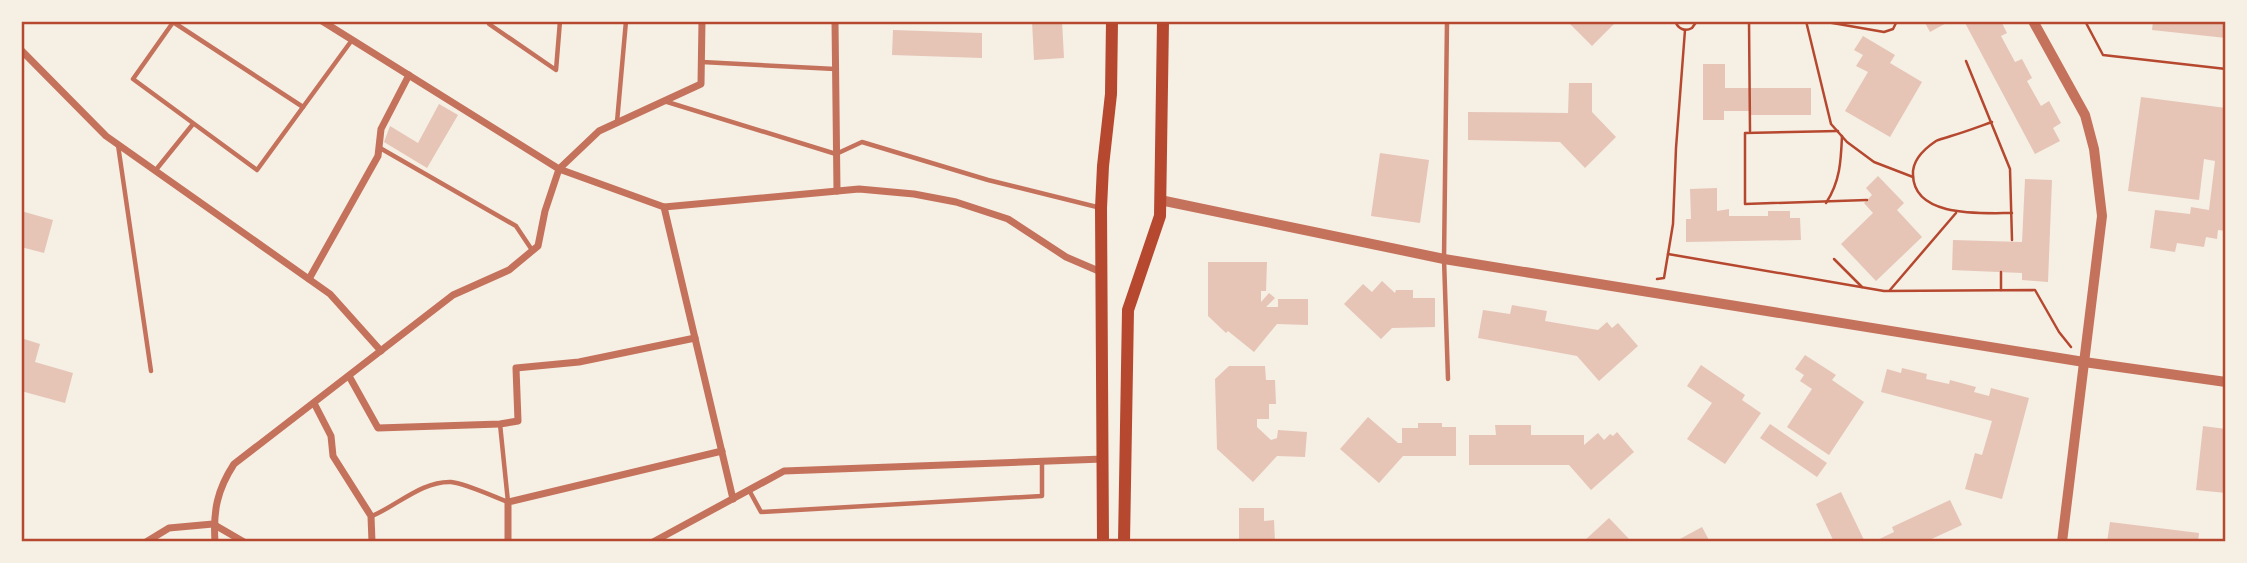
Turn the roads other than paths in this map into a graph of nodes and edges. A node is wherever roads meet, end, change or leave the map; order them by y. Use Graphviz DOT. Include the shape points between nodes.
graph roads {
  1 [pos="173,21"];
  2 [pos="322,21"];
  3 [pos="489,21"];
  4 [pos="560,21"];
  5 [pos="626,21"];
  6 [pos="702,21"];
  7 [pos="835,21"];
  8 [pos="1112,21"];
  9 [pos="1163,21"];
  10 [pos="1447,21"];
  11 [pos="2033,21"];
  12 [pos="352,40"];
  13 [pos="21,50"];
  14 [pos="701,62"];
  15 [pos="835,69"];
  16 [pos="409,75"];
  17 [pos="663,101"];
  18 [pos="303,107"];
  19 [pos="617,123"];
  20 [pos="193,124"];
  21 [pos="118,145"];
  22 [pos="379,147"];
  23 [pos="836,155"];
  24 [pos="559,169"];
  25 [pos="155,171"];
  26 [pos="837,191"];
  27 [pos="1160,200"];
  28 [pos="664,207"];
  29 [pos="1101,208"];
  30 [pos="532,250"];
  31 [pos="1444,259"];
  32 [pos="1101,272"];
  33 [pos="309,279"];
  34 [pos="695,338"];
  35 [pos="382,351"];
  36 [pos="2084,362"];
  37 [pos="151,371"];
  38 [pos="349,376"];
  39 [pos="1448,379"];
  40 [pos="2226,382"];
  41 [pos="314,403"];
  42 [pos="500,424"];
  43 [pos="722,451"];
  44 [pos="1103,459"];
  45 [pos="1042,461"];
  46 [pos="749,490"];
  47 [pos="733,499"];
  48 [pos="508,502"];
  49 [pos="371,516"];
  50 [pos="214,524"];
  51 [pos="146,542"];
  52 [pos="215,542"];
  53 [pos="244,542"];
  54 [pos="372,542"];
  55 [pos="508,542"];
  56 [pos="653,542"];
  57 [pos="1103,542"];
  58 [pos="1124,542"];
  59 [pos="2062,542"];
  1 -- 18 [label="lane"];
  1 -- 20 [label="lane" via="133,79"];
  2 -- 12 [label="street"];
  3 -- 4 [label="lane" via="556,70"];
  5 -- 19 [label="lane"];
  6 -- 14 [label="street"];
  7 -- 15 [label="street"];
  8 -- 29 [label="main road"];
  9 -- 27 [label="main road"];
  10 -- 31 [label="lane"];
  11 -- 36 [label="street" via="2085,114 2094,149 2102,216"];
  12 -- 16 [label="street"];
  12 -- 18 [label="lane"];
  13 -- 21 [label="street"];
  14 -- 15 [label="lane"];
  14 -- 17 [label="street" via="701,84"];
  15 -- 23 [label="street"];
  16 -- 22 [label="street" via="381,129"];
  16 -- 24 [label="street"];
  17 -- 19 [label="street"];
  17 -- 23 [label="lane"];
  18 -- 20 [label="lane" via="257,170"];
  19 -- 24 [label="street" via="598,131"];
  20 -- 25 [label="lane"];
  21 -- 25 [label="street"];
  21 -- 37 [label="lane"];
  22 -- 30 [label="lane" via="516,226"];
  22 -- 33 [label="street"];
  23 -- 26 [label="street"];
  23 -- 29 [label="lane" via="862,142"];
  24 -- 28 [label="street"];
  24 -- 30 [label="street" via="538,246"];
  25 -- 33 [label="street"];
  26 -- 28 [label="street"];
  26 -- 32 [label="street" via="914,194 956,202 1008,219 1066,257"];
  27 -- 31 [label="street"];
  27 -- 58 [label="main road" via="1156,231 1128,310"];
  28 -- 34 [label="street"];
  29 -- 32 [label="main road"];
  30 -- 35 [label="street" via="509,270 453,295"];
  31 -- 36 [label="street"];
  31 -- 39 [label="lane"];
  32 -- 44 [label="main road"];
  33 -- 35 [label="street" via="330,294"];
  34 -- 42 [label="street" via="579,362 516,368 518,421"];
  34 -- 43 [label="street"];
  35 -- 38 [label="street"];
  36 -- 40 [label="street"];
  36 -- 59 [label="street"];
  38 -- 41 [label="street"];
  38 -- 42 [label="street" via="378,428"];
  41 -- 49 [label="street" via="331,436 333,456"];
  41 -- 50 [label="street" via="234,464 222,482"];
  42 -- 48 [label="lane"];
  43 -- 47 [label="street"];
  43 -- 48 [label="street"];
  44 -- 45 [label="street"];
  44 -- 57 [label="main road"];
  45 -- 46 [label="street" via="784,471"];
  45 -- 46 [label="lane" via="1042,496 761,512"];
  46 -- 47 [label="street"];
  47 -- 56 [label="street"];
  48 -- 49 [label="lane" via="452,482 423,487"];
  48 -- 55 [label="street"];
  49 -- 54 [label="street"];
  50 -- 51 [label="street" via="169,528"];
  50 -- 52 [label="street"];
  50 -- 53 [label="street"];
}
